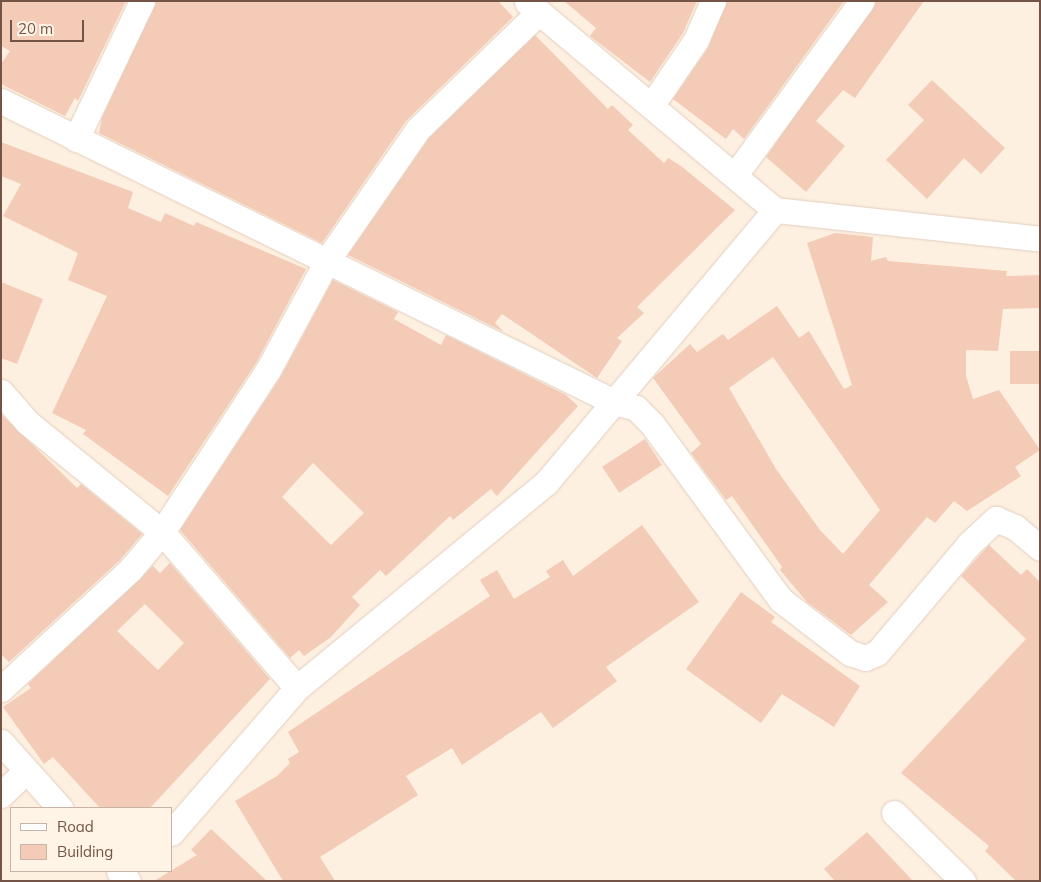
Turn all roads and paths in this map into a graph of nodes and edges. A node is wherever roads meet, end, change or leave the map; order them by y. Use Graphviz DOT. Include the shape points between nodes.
graph roads {
  1 [pos="142,1"];
  2 [pos="713,1"];
  3 [pos="862,1"];
  4 [pos="532,6"];
  5 [pos="651,106"];
  6 [pos="5,112"];
  7 [pos="76,139"];
  8 [pos="735,175"];
  9 [pos="775,210"];
  10 [pos="1040,239"];
  11 [pos="328,259"];
  12 [pos="1,392"];
  13 [pos="614,402"];
  14 [pos="162,532"];
  15 [pos="1040,548"];
  16 [pos="298,688"];
  17 [pos="1,689"];
  18 [pos="1,742"];
  19 [pos="25,772"];
  20 [pos="1,796"];
  21 [pos="59,807"];
  22 [pos="894,813"];
  23 [pos="172,832"];
  24 [pos="120,872"];
  25 [pos="138,872"];
  26 [pos="129,881"];
  27 [pos="963,881"];
  1 -- 7 [label="street"];
  2 -- 5 [label="street" via="696,40"];
  3 -- 8 [label="street"];
  4 -- 5 [label="street"];
  4 -- 11 [label="street" via="418,129"];
  5 -- 8 [label="street"];
  6 -- 7 [label="street"];
  7 -- 11 [label="street"];
  8 -- 9 [label="street"];
  9 -- 10 [label="street"];
  9 -- 13 [label="street"];
  11 -- 13 [label="street"];
  11 -- 14 [label="street" via="268,370"];
  12 -- 14 [label="street" via="27,422"];
  13 -- 15 [label="street" via="636,408 652,424 782,600 857,656 877,653 968,544 996,519 1015,527"];
  13 -- 16 [label="street" via="546,482"];
  14 -- 16 [label="street"];
  14 -- 17 [label="street" via="130,570"];
  16 -- 23 [label="street"];
  18 -- 19 [label="street"];
  19 -- 20 [label="street"];
  19 -- 21 [label="street"];
  22 -- 27 [label="street"];
  24 -- 26 [label="street"];
  25 -- 26 [label="street"];
}
